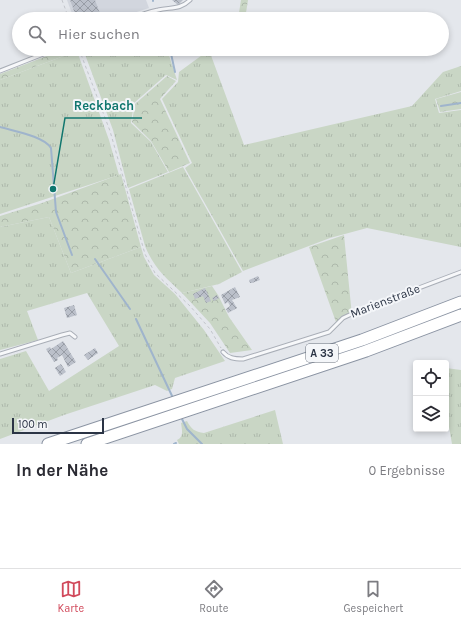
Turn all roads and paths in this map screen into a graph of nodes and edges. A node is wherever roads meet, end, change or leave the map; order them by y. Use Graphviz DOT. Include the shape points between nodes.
graph roads {
  1 [pos="62,0"];
  2 [pos="190,0"];
  3 [pos="66,12"];
  4 [pos="153,12"];
  5 [pos="38,56"];
  6 [pos="82,56"];
  7 [pos="0,71"];
  8 [pos="461,272"];
  9 [pos="461,302"];
  10 [pos="461,315"];
  11 [pos="75,337"];
  12 [pos="223,352"];
  13 [pos="0,354"];
  14 [pos="48,444"];
  15 [pos="87,444"];
  1 -- 3 [label="path"];
  2 -- 4 [label="lane" via="177,8"];
  5 -- 7 [label="lane"];
  6 -- 12 [label="path" via="110,131 145,254 155,273 210,329"];
  8 -- 12 [label="lane, Marienstraße" via="358,311 343,318 329,332 242,358 233,359"];
  9 -- 14 [label="highway, A 33" via="362,340"];
  10 -- 15 [label="highway, A 33" via="366,351"];
  11 -- 13 [label="lane" via="70,334 62,335"];
}
